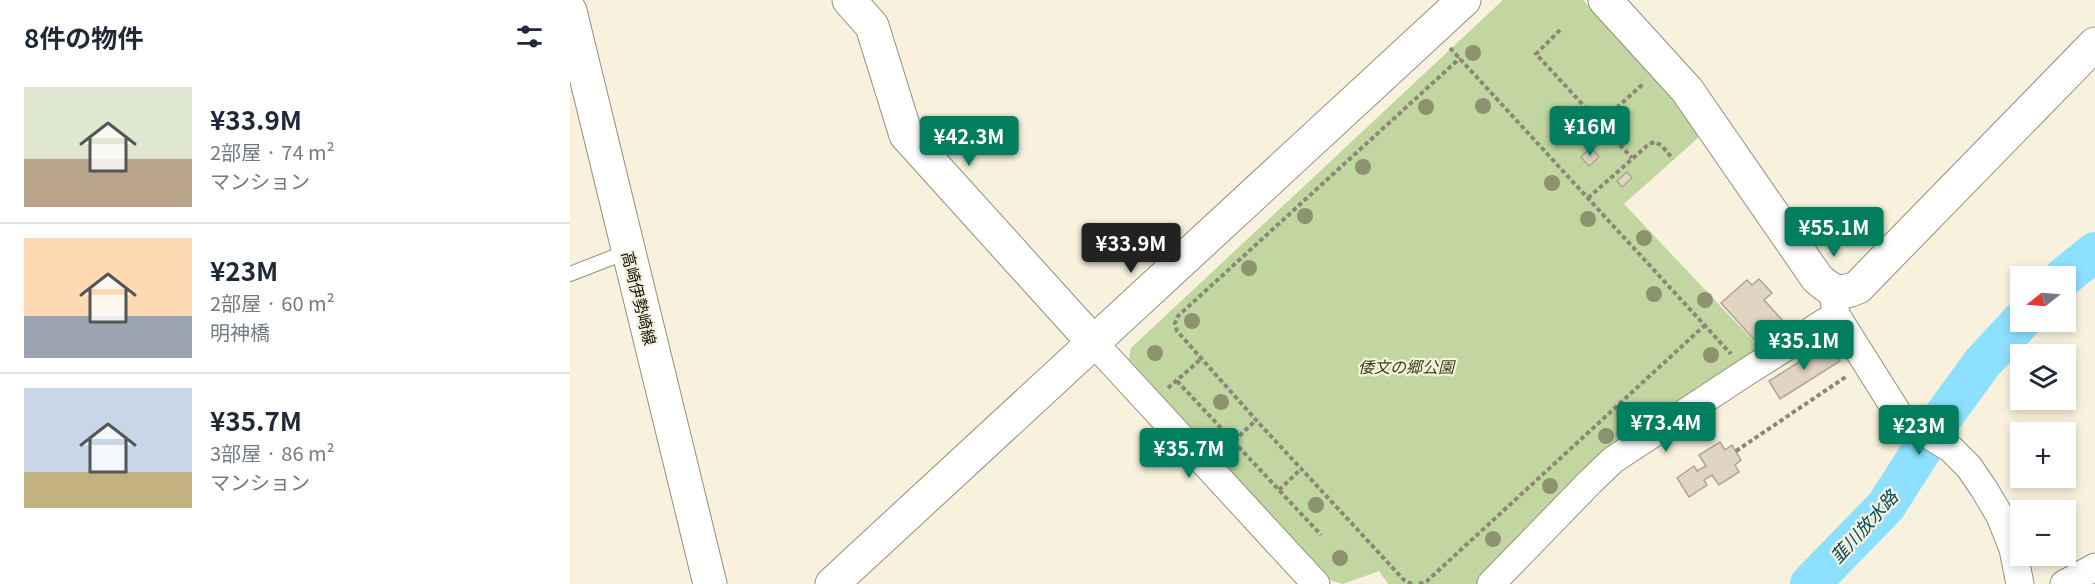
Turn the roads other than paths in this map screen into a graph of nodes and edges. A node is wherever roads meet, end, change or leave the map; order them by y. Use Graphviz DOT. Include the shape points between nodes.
graph roads {
  1 [pos="849,0"];
  2 [pos="1464,0"];
  3 [pos="1605,0"];
  4 [pos="572,28"];
  5 [pos="2095,44"];
  6 [pos="629,251"];
  7 [pos="570,274"];
  8 [pos="1835,303"];
  9 [pos="1094,343"];
  10 [pos="2095,567"];
  11 [pos="710,584"];
  12 [pos="832,584"];
  13 [pos="1316,584"];
  14 [pos="1491,584"];
  15 [pos="2020,584"];
  16 [pos="2064,584"];
  1 -- 9 [label="street" via="872,26 906,135"];
  2 -- 9 [label="street"];
  3 -- 8 [label="street" via="1687,90"];
  4 -- 6 [label="street, 高崎伊勢崎線"];
  5 -- 8 [label="street" via="1858,287"];
  6 -- 7 [label="lane"];
  6 -- 11 [label="street, 高崎伊勢崎線"];
  8 -- 14 [label="street" via="1745,373 1613,460"];
  8 -- 15 [label="street" via="1901,418 1951,450 1969,467 2000,516 2013,549"];
  9 -- 12 [label="street"];
  9 -- 13 [label="street"];
  10 -- 16 [label="street"];
}
